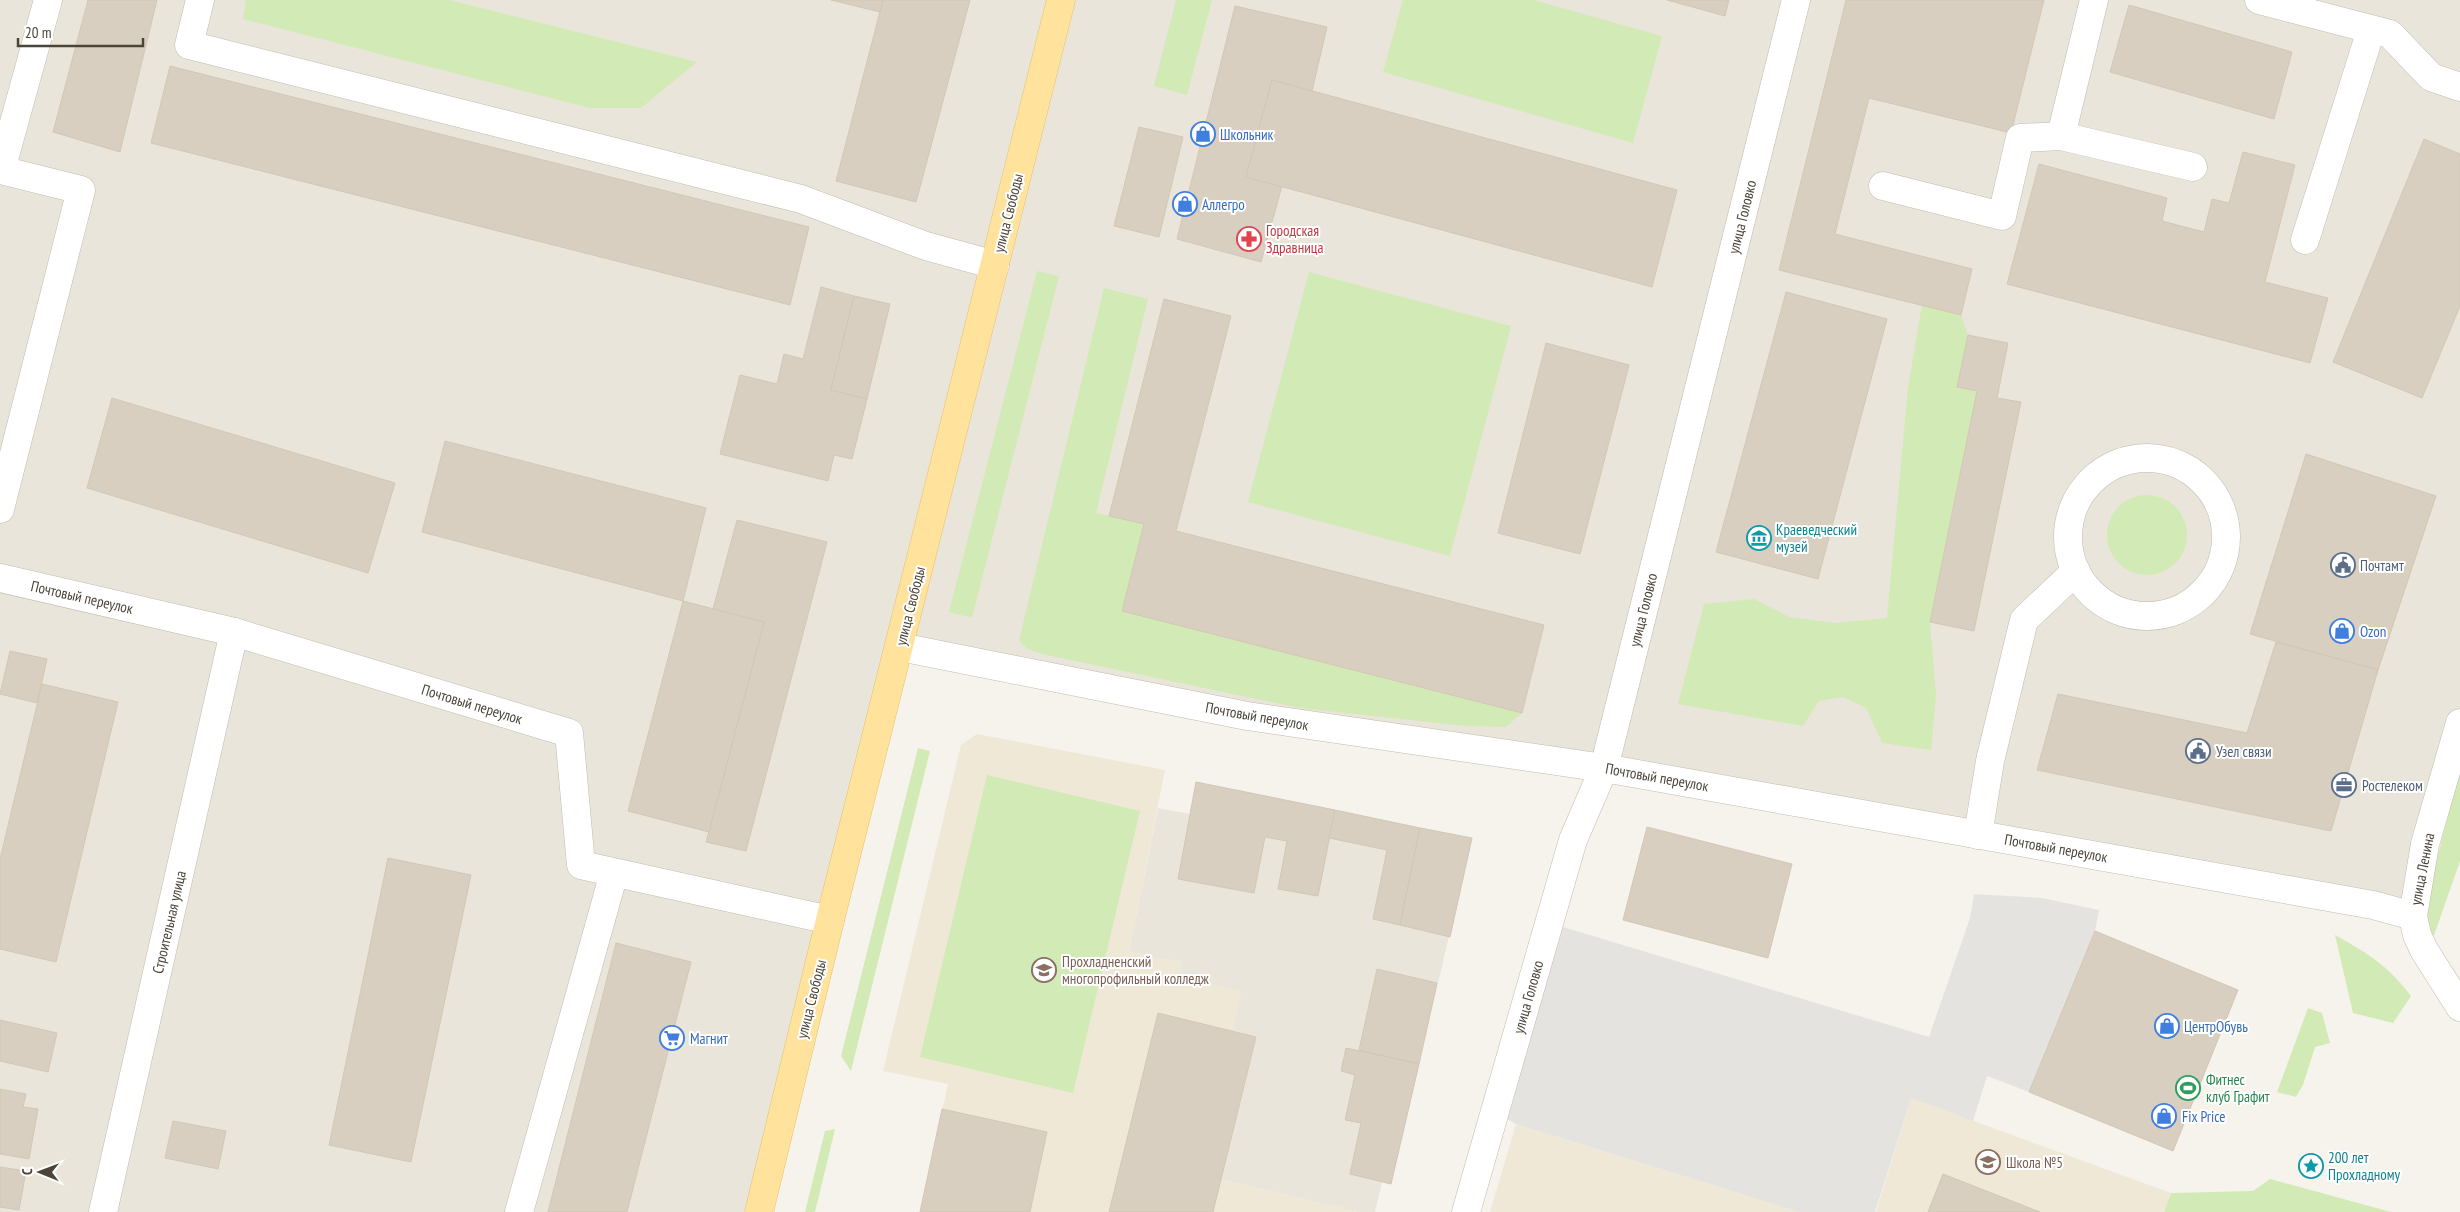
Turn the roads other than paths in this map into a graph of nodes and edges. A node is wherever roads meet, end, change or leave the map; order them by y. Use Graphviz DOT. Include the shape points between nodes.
graph roads {
  1 [pos="48,0"];
  2 [pos="200,0"];
  3 [pos="1061,0"];
  4 [pos="1796,0"];
  5 [pos="2094,0"];
  6 [pos="2259,0"];
  7 [pos="2371,30"];
  8 [pos="2460,87"];
  9 [pos="2061,136"];
  10 [pos="2193,167"];
  11 [pos="1883,186"];
  12 [pos="2305,240"];
  13 [pos="995,265"];
  14 [pos="0,509"];
  15 [pos="2076,571"];
  16 [pos="0,578"];
  17 [pos="234,632"];
  18 [pos="900,647"];
  19 [pos="2460,723"];
  20 [pos="1604,768"];
  21 [pos="1978,834"];
  22 [pos="614,873"];
  23 [pos="2413,916"];
  24 [pos="830,920"];
  25 [pos="2460,1007"];
  26 [pos="103,1212"];
  27 [pos="519,1212"];
  28 [pos="759,1212"];
  29 [pos="1466,1212"];
  1 -- 14 [label="street" via="1,170 81,190"];
  2 -- 13 [label="street" via="189,45 801,199 926,246"];
  3 -- 13 [label="main road, улица Свободы"];
  4 -- 20 [label="street, улица Головко"];
  5 -- 9 [label="street"];
  6 -- 7 [label="street"];
  7 -- 8 [label="street" via="2390,34 2431,77"];
  7 -- 12 [label="street"];
  9 -- 10 [label="street"];
  9 -- 11 [label="street" via="2020,138 2002,216"];
  13 -- 18 [label="main road, улица Свободы"];
  15 -- 15 [label="street" via="2068,545 2070,518 2081,494 2099,473 2123,461 2148,457 2173,461 2195,473 2212,491 2223,514 2226,539 2222,564 2210,586 2190,603 2166,614 2139,616 2113,609 2092,593"];
  15 -- 21 [label="street" via="2024,620 1990,761"];
  16 -- 17 [label="street, Почтовый переулок"];
  17 -- 22 [label="street, Почтовый переулок" via="569,733 581,866"];
  17 -- 26 [label="street, Строительная улица"];
  18 -- 20 [label="street, Почтовый переулок" via="1247,716"];
  18 -- 24 [label="main road, улица Свободы"];
  19 -- 23 [label="street, улица Ленина" via="2425,844"];
  20 -- 21 [label="street, Почтовый переулок"];
  20 -- 29 [label="street, улица Головко" via="1572,840"];
  21 -- 23 [label="street, Почтовый переулок" via="2373,905"];
  22 -- 24 [label="street, Почтовый переулок"];
  22 -- 27 [label="street"];
  23 -- 25 [label="street, улица Ленина" via="2424,950"];
  24 -- 28 [label="main road, улица Свободы"];
}
